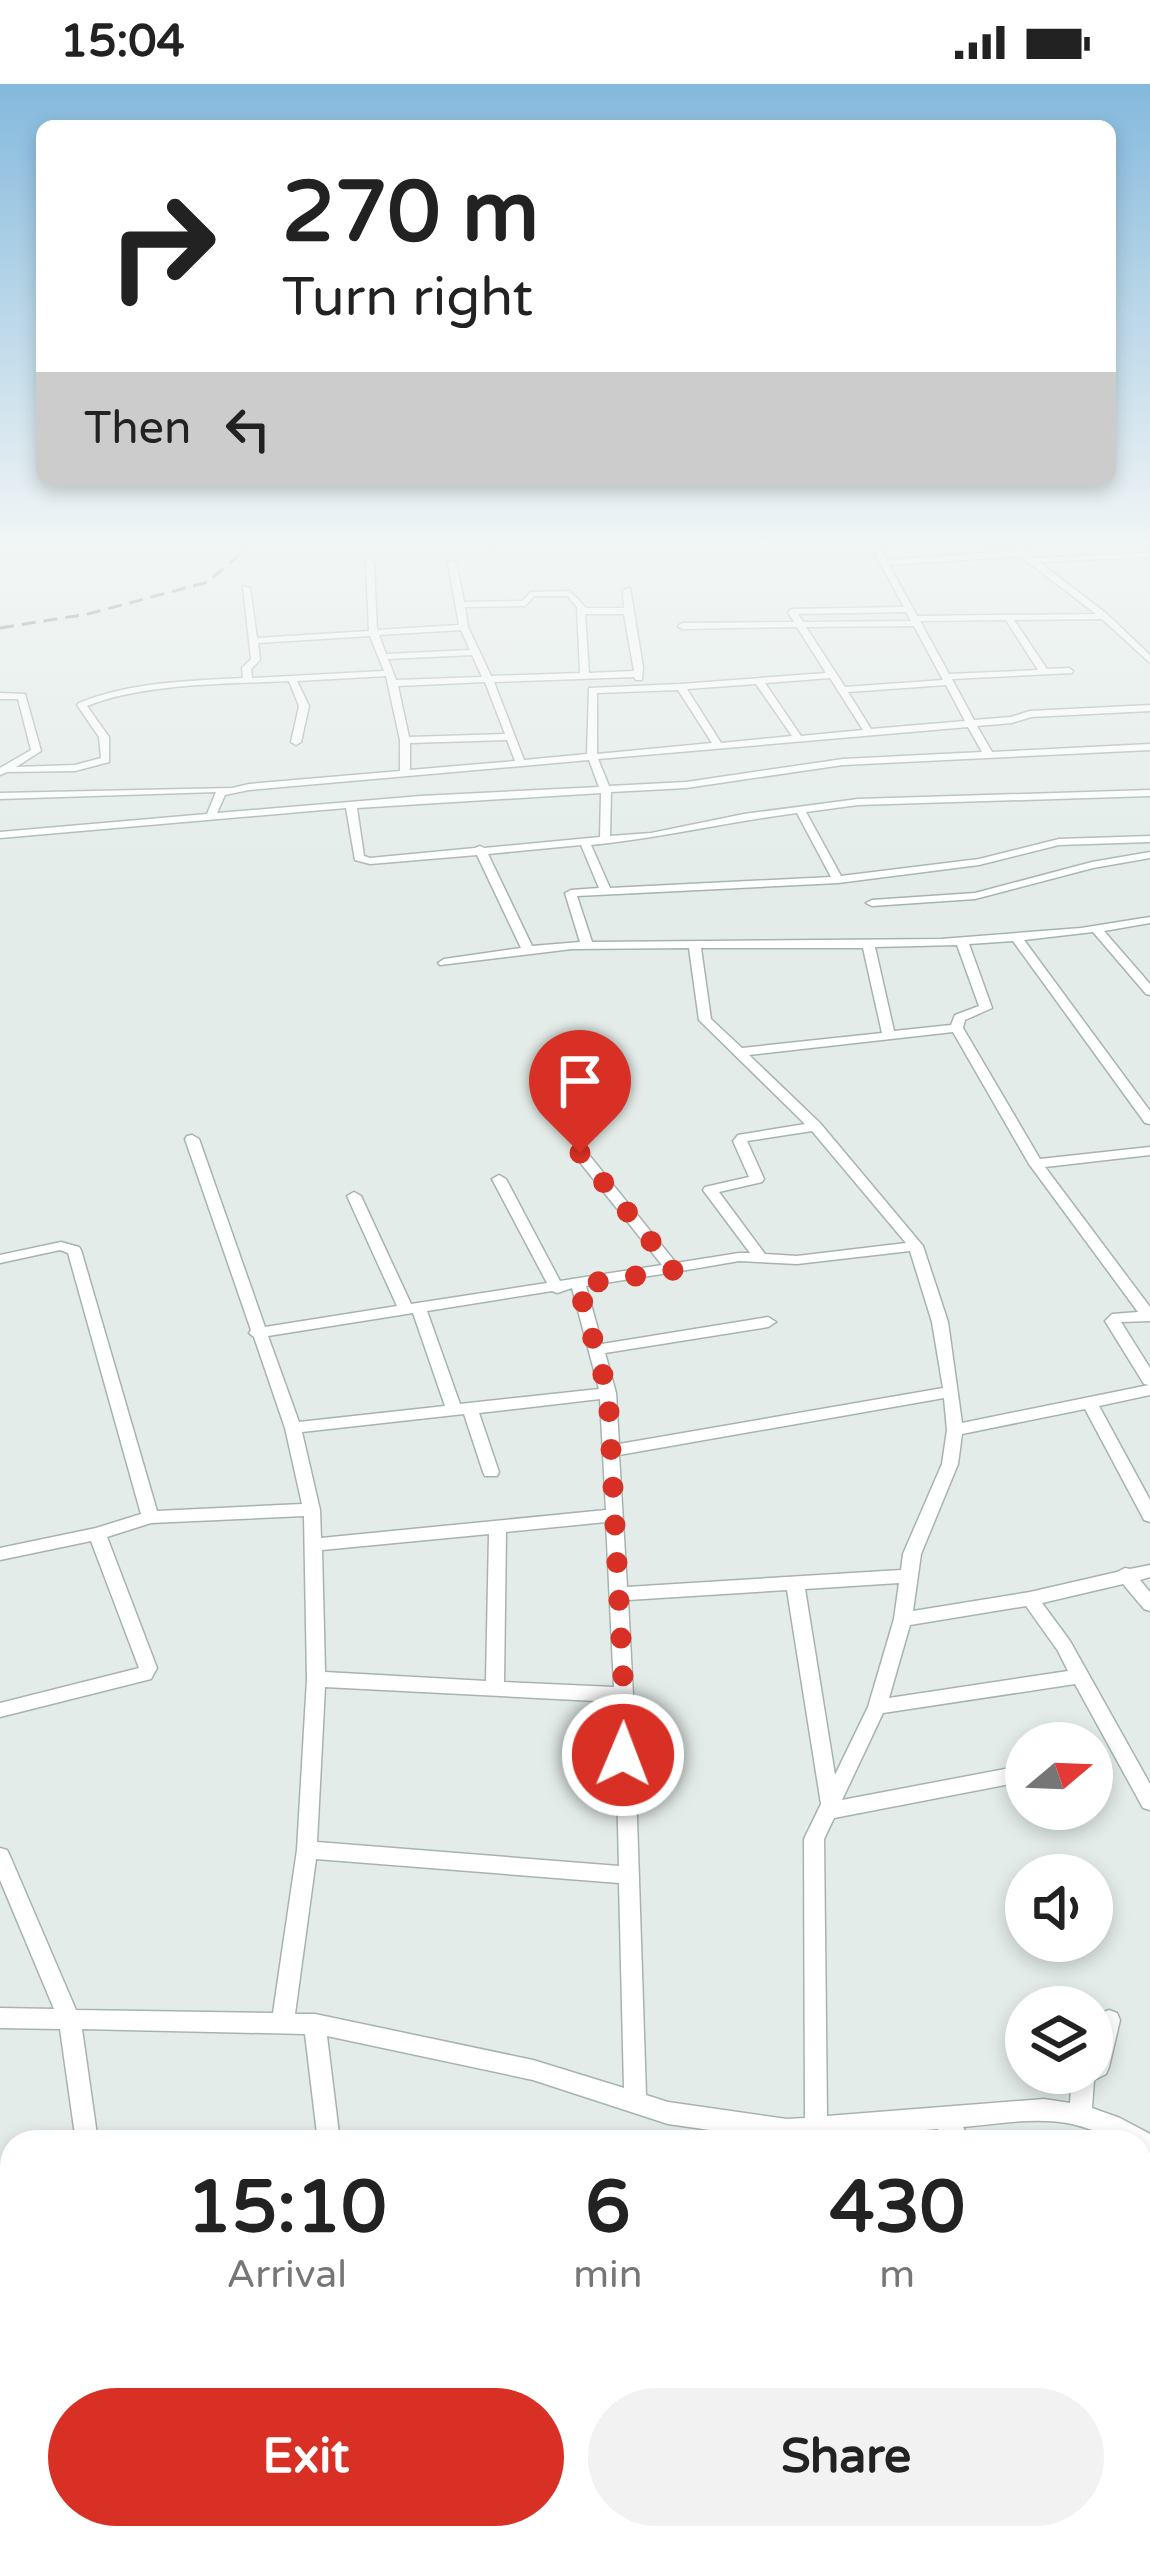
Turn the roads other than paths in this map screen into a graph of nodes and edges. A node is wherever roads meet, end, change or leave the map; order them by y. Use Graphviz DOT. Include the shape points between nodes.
graph roads {
  1 [pos="251,663"];
  2 [pos="385,663"];
  3 [pos="480,663"];
  4 [pos="584,663"];
  5 [pos="639,663"];
  6 [pos="823,663"];
  7 [pos="937,663"];
  8 [pos="1038,663"];
  9 [pos="1069,671"];
  10 [pos="1044,672"];
  11 [pos="638,674"];
  12 [pos="585,675"];
  13 [pos="831,675"];
  14 [pos="391,678"];
  15 [pos="488,679"];
  16 [pos="946,680"];
  17 [pos="758,681"];
  18 [pos="248,682"];
  19 [pos="293,682"];
  20 [pos="640,687"];
  21 [pos="681,687"];
  22 [pos="841,690"];
  23 [pos="0,696"];
  24 [pos="1150,708"];
  25 [pos="967,722"];
  26 [pos="867,730"];
  27 [pos="796,736"];
  28 [pos="511,737"];
  29 [pos="405,740"];
  30 [pos="296,742"];
  31 [pos="717,744"];
  32 [pos="1150,747"];
  33 [pos="592,756"];
  34 [pos="988,756"];
  35 [pos="520,762"];
  36 [pos="5,771"];
  37 [pos="405,774"];
  38 [pos="231,789"];
  39 [pos="606,791"];
  40 [pos="0,796"];
  41 [pos="1149,796"];
  42 [pos="351,805"];
  43 [pos="800,810"];
  44 [pos="211,816"];
  45 [pos="0,835"];
  46 [pos="1150,839"];
  47 [pos="605,840"];
  48 [pos="584,841"];
  49 [pos="480,849"];
  50 [pos="1150,855"];
  51 [pos="838,880"];
  52 [pos="606,891"];
  53 [pos="872,903"];
  54 [pos="1150,920"];
  55 [pos="1096,930"];
  56 [pos="1016,938"];
  57 [pos="962,942"];
  58 [pos="868,943"];
  59 [pos="586,945"];
  60 [pos="695,946"];
  61 [pos="528,951"];
  62 [pos="444,963"];
  63 [pos="1150,991"];
  64 [pos="957,1028"];
  65 [pos="889,1037"];
  66 [pos="742,1052"];
  67 [pos="1150,1120"];
  68 [pos="815,1126"];
  69 [pos="192,1139"];
  70 [pos="1150,1151"];
  71 [pos="580,1153"];
  72 [pos="1036,1164"];
  73 [pos="499,1178"];
  74 [pos="354,1196"];
  75 [pos="916,1246"];
  76 [pos="760,1257"];
  77 [pos="0,1259"];
  78 [pos="674,1270"];
  79 [pos="578,1285"];
  80 [pos="556,1288"];
  81 [pos="412,1310"];
  82 [pos="1149,1316"];
  83 [pos="768,1322"];
  84 [pos="257,1333"];
  85 [pos="596,1350"];
  86 [pos="1150,1380"];
  87 [pos="1150,1390"];
  88 [pos="951,1391"];
  89 [pos="608,1393"];
  90 [pos="1089,1401"];
  91 [pos="462,1409"];
  92 [pos="293,1428"];
  93 [pos="955,1430"];
  94 [pos="610,1451"];
  95 [pos="491,1472"];
  96 [pos="313,1510"];
  97 [pos="616,1515"];
  98 [pos="1150,1516"];
  99 [pos="150,1517"];
  100 [pos="499,1527"];
  101 [pos="97,1534"];
  102 [pos="315,1545"];
  103 [pos="0,1553"];
  104 [pos="1150,1571"];
  105 [pos="1124,1574"];
  106 [pos="908,1576"];
  107 [pos="795,1583"];
  108 [pos="618,1594"];
  109 [pos="1030,1600"];
  110 [pos="1150,1604"];
  111 [pos="904,1619"];
  112 [pos="1079,1676"];
  113 [pos="316,1679"];
  114 [pos="495,1688"];
  115 [pos="624,1695"];
  116 [pos="877,1707"];
  117 [pos="0,1710"];
  118 [pos="1005,1777"];
  119 [pos="1150,1802"];
  120 [pos="828,1807"];
  121 [pos="307,1850"];
  122 [pos="0,1856"];
  123 [pos="628,1875"];
  124 [pos="0,2018"];
  125 [pos="283,2020"];
  126 [pos="70,2021"];
  127 [pos="316,2024"];
  128 [pos="1083,2094"];
  129 [pos="635,2101"];
  130 [pos="1080,2113"];
  131 [pos="946,2121"];
  132 [pos="816,2125"];
  133 [pos="85,2130"];
  134 [pos="328,2130"];
  135 [pos="756,2130"];
  136 [pos="802,2130"];
  137 [pos="952,2130"];
  138 [pos="1125,2130"];
  1 -- 18 [label="street"];
  2 -- 14 [label="street"];
  3 -- 15 [label="street"];
  4 -- 12 [label="street"];
  5 -- 11 [label="street"];
  6 -- 13 [label="street"];
  7 -- 16 [label="street"];
  8 -- 10 [label="street"];
  9 -- 10 [label="street"];
  10 -- 16 [label="street"];
  11 -- 12 [label="street"];
  11 -- 20 [label="street"];
  12 -- 15 [label="street"];
  13 -- 17 [label="street"];
  13 -- 22 [label="street"];
  14 -- 15 [label="street"];
  14 -- 19 [label="street"];
  14 -- 29 [label="street"];
  15 -- 28 [label="street"];
  16 -- 22 [label="street"];
  16 -- 25 [label="street"];
  17 -- 21 [label="street"];
  17 -- 27 [label="street"];
  18 -- 19 [label="street"];
  18 -- 36 [label="street" via="89,699 82,705 104,737 106,760"];
  19 -- 30 [label="street" via="304,706"];
  20 -- 21 [label="street"];
  20 -- 33 [label="street" via="592,690"];
  21 -- 31 [label="street"];
  22 -- 26 [label="street"];
  23 -- 36 [label="street" via="22,696 36,751"];
  24 -- 25 [label="street"];
  25 -- 26 [label="street"];
  25 -- 34 [label="street"];
  26 -- 27 [label="street"];
  27 -- 31 [label="street"];
  28 -- 29 [label="street"];
  28 -- 35 [label="street"];
  29 -- 37 [label="street"];
  31 -- 33 [label="street"];
  32 -- 34 [label="street"];
  33 -- 35 [label="street"];
  33 -- 39 [label="street"];
  34 -- 39 [label="street" via="843,762"];
  35 -- 37 [label="street"];
  37 -- 38 [label="street"];
  38 -- 40 [label="street"];
  38 -- 44 [label="street" via="216,799"];
  39 -- 42 [label="street"];
  39 -- 47 [label="street"];
  41 -- 43 [label="street"];
  42 -- 44 [label="street"];
  42 -- 49 [label="street" via="364,861"];
  43 -- 47 [label="street"];
  43 -- 51 [label="street"];
  44 -- 45 [label="street"];
  46 -- 51 [label="street" via="1059,842 979,862"];
  47 -- 48 [label="street"];
  48 -- 49 [label="street"];
  48 -- 52 [label="street"];
  49 -- 61 [label="street"];
  50 -- 53 [label="street" via="975,896"];
  51 -- 52 [label="street"];
  52 -- 59 [label="street" via="570,896"];
  54 -- 55 [label="street"];
  55 -- 56 [label="street"];
  55 -- 63 [label="street"];
  56 -- 57 [label="street"];
  56 -- 67 [label="street"];
  57 -- 58 [label="street"];
  57 -- 64 [label="street" via="986,1008 959,1018"];
  58 -- 60 [label="street"];
  58 -- 65 [label="street"];
  59 -- 60 [label="street"];
  59 -- 61 [label="street"];
  60 -- 66 [label="street" via="701,1014"];
  61 -- 62 [label="street"];
  64 -- 65 [label="street"];
  64 -- 72 [label="street"];
  65 -- 66 [label="street"];
  66 -- 68 [label="street"];
  68 -- 75 [label="street"];
  68 -- 76 [label="street" via="742,1138 757,1178 710,1190"];
  69 -- 84 [label="street"];
  70 -- 72 [label="street"];
  71 -- 78 [label="street"];
  72 -- 82 [label="street"];
  73 -- 80 [label="street"];
  74 -- 81 [label="street"];
  75 -- 76 [label="street"];
  75 -- 88 [label="street"];
  76 -- 78 [label="street"];
  77 -- 99 [label="street" via="74,1250"];
  78 -- 79 [label="street"];
  79 -- 80 [label="street"];
  79 -- 85 [label="street"];
  80 -- 81 [label="street"];
  81 -- 84 [label="street"];
  81 -- 91 [label="street"];
  82 -- 86 [label="street" via="1113,1321"];
  83 -- 85 [label="street"];
  84 -- 92 [label="street"];
  85 -- 89 [label="street"];
  87 -- 90 [label="street"];
  88 -- 93 [label="street"];
  88 -- 94 [label="street"];
  89 -- 91 [label="street"];
  89 -- 94 [label="street"];
  90 -- 93 [label="street"];
  90 -- 98 [label="street"];
  91 -- 92 [label="street"];
  91 -- 95 [label="street"];
  92 -- 96 [label="street"];
  93 -- 106 [label="street"];
  94 -- 97 [label="street"];
  96 -- 99 [label="street"];
  96 -- 102 [label="street"];
  97 -- 100 [label="street"];
  97 -- 108 [label="street"];
  99 -- 101 [label="street"];
  100 -- 102 [label="street"];
  100 -- 114 [label="street"];
  101 -- 103 [label="street"];
  101 -- 117 [label="street" via="145,1674"];
  102 -- 113 [label="street"];
  104 -- 105 [label="street"];
  105 -- 109 [label="street"];
  105 -- 110 [label="street"];
  106 -- 107 [label="street"];
  106 -- 111 [label="street"];
  107 -- 108 [label="street"];
  107 -- 120 [label="street"];
  108 -- 115 [label="street"];
  109 -- 111 [label="street"];
  109 -- 112 [label="street"];
  111 -- 116 [label="street"];
  112 -- 116 [label="street"];
  112 -- 119 [label="street"];
  113 -- 114 [label="street"];
  113 -- 121 [label="street"];
  114 -- 115 [label="street"];
  115 -- 123 [label="street"];
  116 -- 120 [label="street"];
  118 -- 120 [label="street"];
  120 -- 132 [label="street" via="814,1839"];
  121 -- 123 [label="street"];
  121 -- 125 [label="street"];
  122 -- 126 [label="street"];
  123 -- 129 [label="street"];
  124 -- 126 [label="street"];
  125 -- 126 [label="street"];
  125 -- 127 [label="street"];
  126 -- 133 [label="street"];
  127 -- 129 [label="street" via="533,2070"];
  127 -- 134 [label="street"];
  128 -- 130 [label="street"];
  129 -- 135 [label="street"];
  130 -- 131 [label="street"];
  130 -- 138 [label="street"];
  131 -- 132 [label="street"];
  131 -- 137 [label="street"];
  132 -- 136 [label="street"];
}
